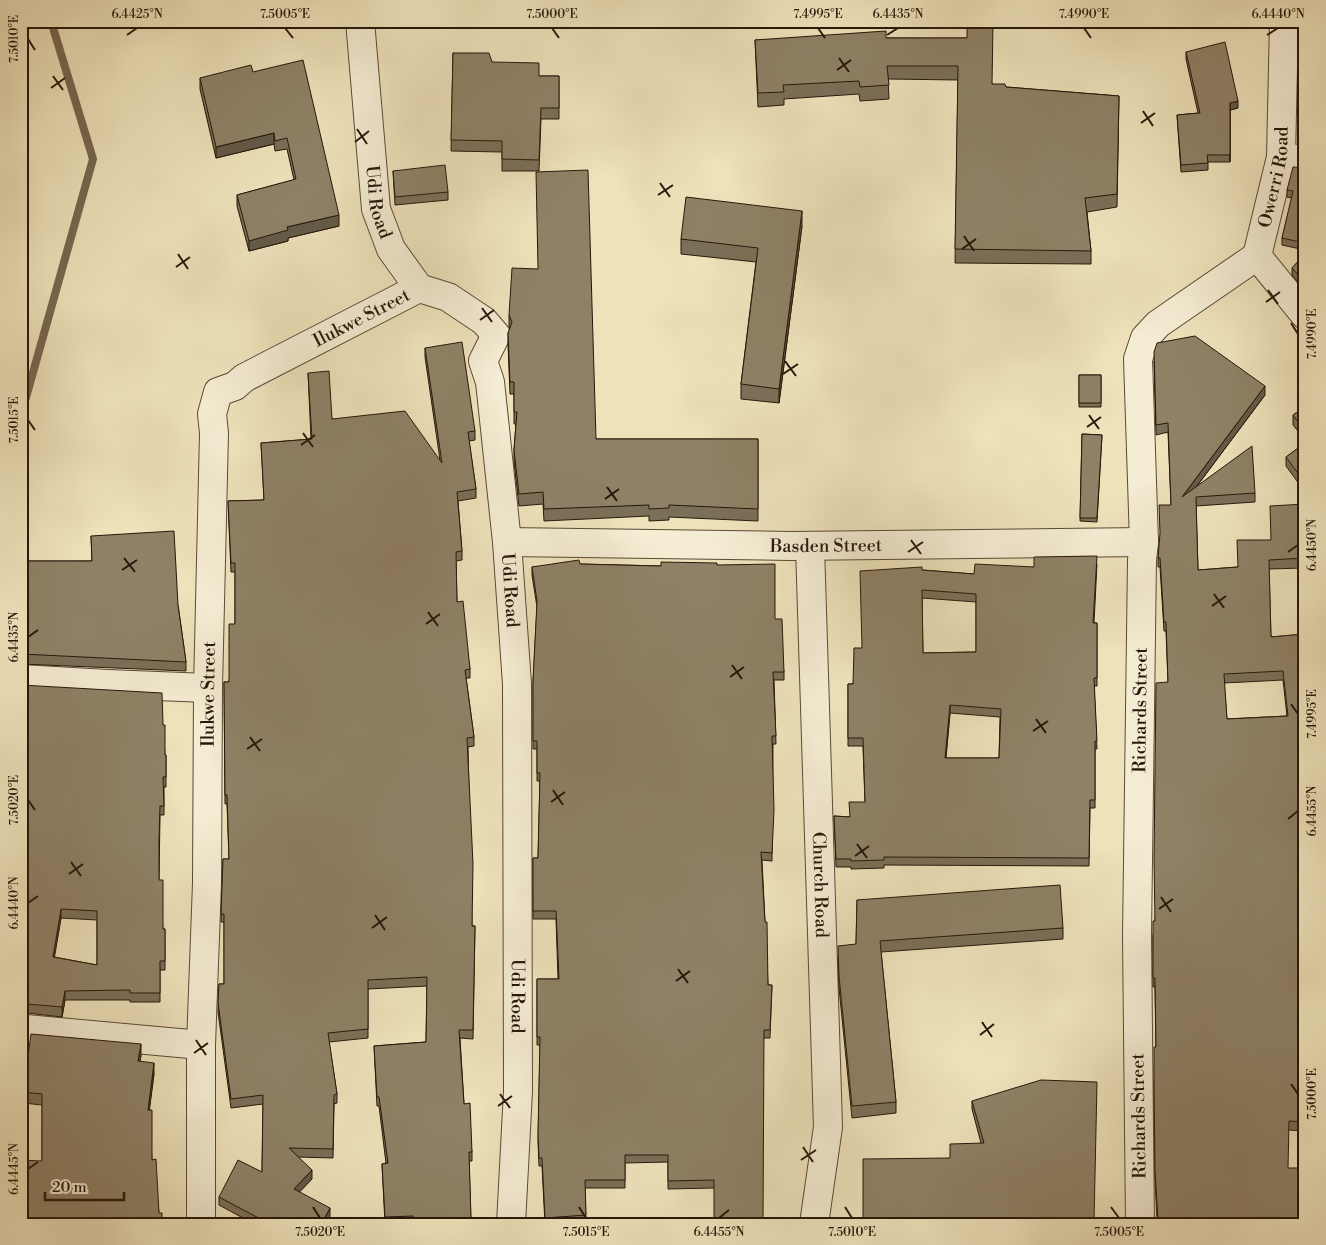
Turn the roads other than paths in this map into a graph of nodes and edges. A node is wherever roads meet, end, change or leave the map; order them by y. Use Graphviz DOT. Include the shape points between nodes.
graph roads {
  1 [pos="360,21"];
  2 [pos="1284,21"];
  3 [pos="1293,158"];
  4 [pos="1257,256"];
  5 [pos="419,288"];
  6 [pos="1305,315"];
  7 [pos="507,542"];
  8 [pos="1144,542"];
  9 [pos="810,546"];
  10 [pos="21,679"];
  11 [pos="208,688"];
  12 [pos="26,1029"];
  13 [pos="201,1045"];
  14 [pos="202,1224"];
  15 [pos="511,1224"];
  16 [pos="814,1224"];
  17 [pos="1140,1224"];
  1 -- 5 [label="street, Udi Road" via="376,208 391,249"];
  2 -- 3 [label="street, Owerri Road"];
  3 -- 4 [label="street, Owerri Road"];
  4 -- 6 [label="street"];
  4 -- 8 [label="street, Richards Street" via="1158,324 1145,338 1138,359"];
  5 -- 7 [label="street, Udi Road" via="448,297 484,321 496,336 482,361 490,382"];
  5 -- 11 [label="street, Ilukwe Street" via="218,392 212,414"];
  7 -- 9 [label="street, Basden Street"];
  7 -- 15 [label="street, Udi Road" via="517,684 518,1091"];
  8 -- 9 [label="street, Basden Street"];
  8 -- 17 [label="street, Richards Street" via="1137,936"];
  9 -- 16 [label="street, Church Road" via="828,1127"];
  10 -- 11 [label="street"];
  11 -- 13 [label="street, Ilukwe Street"];
  12 -- 13 [label="street"];
  13 -- 14 [label="street, Ilukwe Street"];
}
